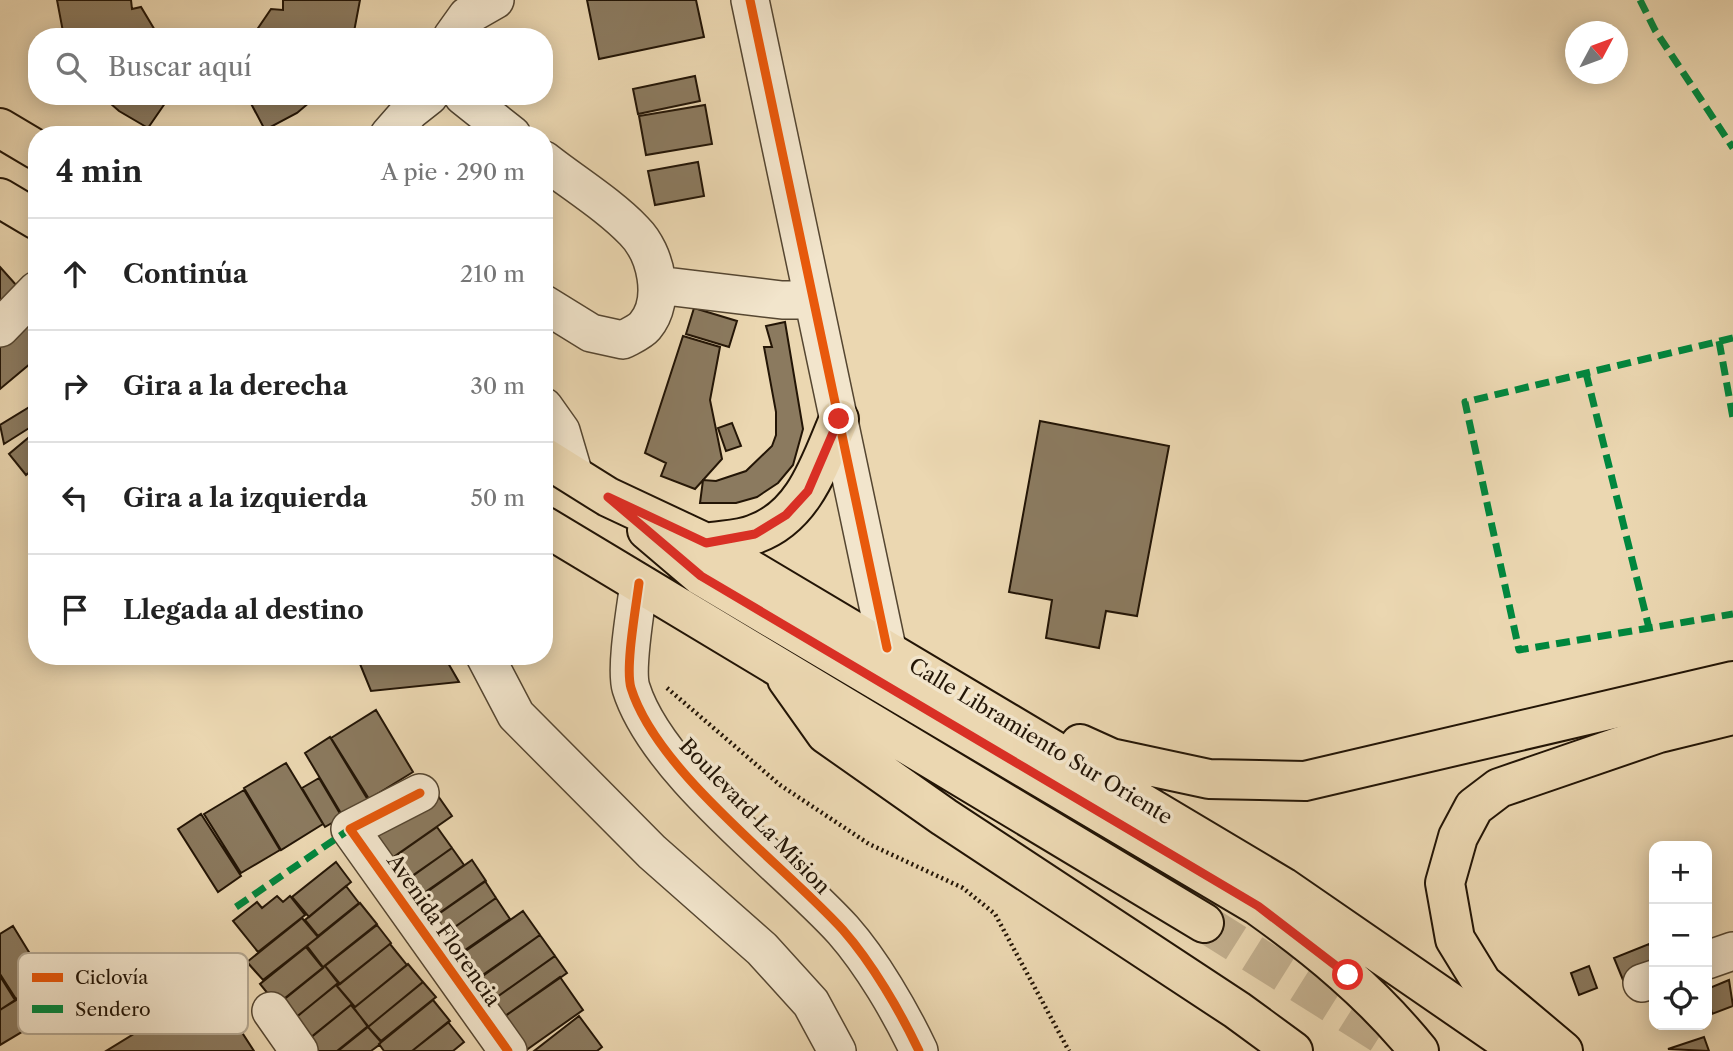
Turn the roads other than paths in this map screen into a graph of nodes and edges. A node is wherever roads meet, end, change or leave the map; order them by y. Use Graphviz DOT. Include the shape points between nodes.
graph roads {
  1 [pos="495,0"];
  2 [pos="750,0"];
  3 [pos="458,28"];
  4 [pos="417,105"];
  5 [pos="474,105"];
  6 [pos="397,126"];
  7 [pos="501,126"];
  8 [pos="0,128"];
  9 [pos="28,145"];
  10 [pos="553,167"];
  11 [pos="0,198"];
  12 [pos="28,215"];
  13 [pos="657,285"];
  14 [pos="28,299"];
  15 [pos="812,300"];
  16 [pos="553,310"];
  17 [pos="0,328"];
  18 [pos="839,419"];
  19 [pos="553,420"];
  20 [pos="559,466"];
  21 [pos="553,531"];
  22 [pos="704,559"];
  23 [pos="639,583"];
  24 [pos="887,648"];
  25 [pos="490,665"];
  26 [pos="779,667"];
  27 [pos="1733,681"];
  28 [pos="956,689"];
  29 [pos="1733,715"];
  30 [pos="420,793"];
  31 [pos="1204,923"];
  32 [pos="1733,951"];
  33 [pos="1712,958"];
  34 [pos="271,1011"];
  35 [pos="299,1051"];
  36 [pos="508,1051"];
  37 [pos="837,1051"];
  38 [pos="919,1051"];
  39 [pos="1293,1051"];
  40 [pos="1419,1051"];
  41 [pos="1521,1051"];
  42 [pos="1563,1051"];
  1 -- 3 [label="street" via="467,16"];
  2 -- 15 [label="street"];
  4 -- 6 [label="street"];
  5 -- 7 [label="street"];
  8 -- 9 [label="main road"];
  10 -- 13 [label="street" via="635,232 649,253"];
  11 -- 12 [label="main road"];
  13 -- 15 [label="street"];
  13 -- 16 [label="street" via="654,309 645,327 623,340 591,333"];
  14 -- 17 [label="street"];
  15 -- 18 [label="street"];
  18 -- 22 [label="main road" via="808,491 786,515"];
  18 -- 24 [label="street"];
  19 -- 20 [label="street" via="561,431"];
  20 -- 22 [label="main road, Calle Libramiento Sur Oriente"];
  21 -- 23 [label="main road"];
  22 -- 24 [label="main road, Calle Libramiento Sur Oriente"];
  22 -- 40 [label="main road" via="1258,906 1330,958 1378,1003"];
  23 -- 26 [label="main road"];
  23 -- 38 [label="street, Boulevard La Mision" via="630,686 649,727 683,771 844,932 903,1017"];
  24 -- 28 [label="main road, Calle Libramiento Sur Oriente"];
  25 -- 37 [label="street" via="516,715 652,852 762,949 811,1003"];
  26 -- 31 [label="main road"];
  26 -- 39 [label="main road" via="826,734"];
  27 -- 28 [label="main road" via="1305,781 1209,779 1111,758"];
  28 -- 41 [label="main road, Calle Libramiento Sur Oriente" via="1283,887"];
  29 -- 42 [label="main road" via="1658,733 1499,788 1474,807 1458,837 1445,883 1455,939 1482,984"];
  30 -- 36 [label="street, Avenida Florencia" via="350,829"];
  32 -- 33 [label="street"];
  34 -- 35 [label="street"];
}
